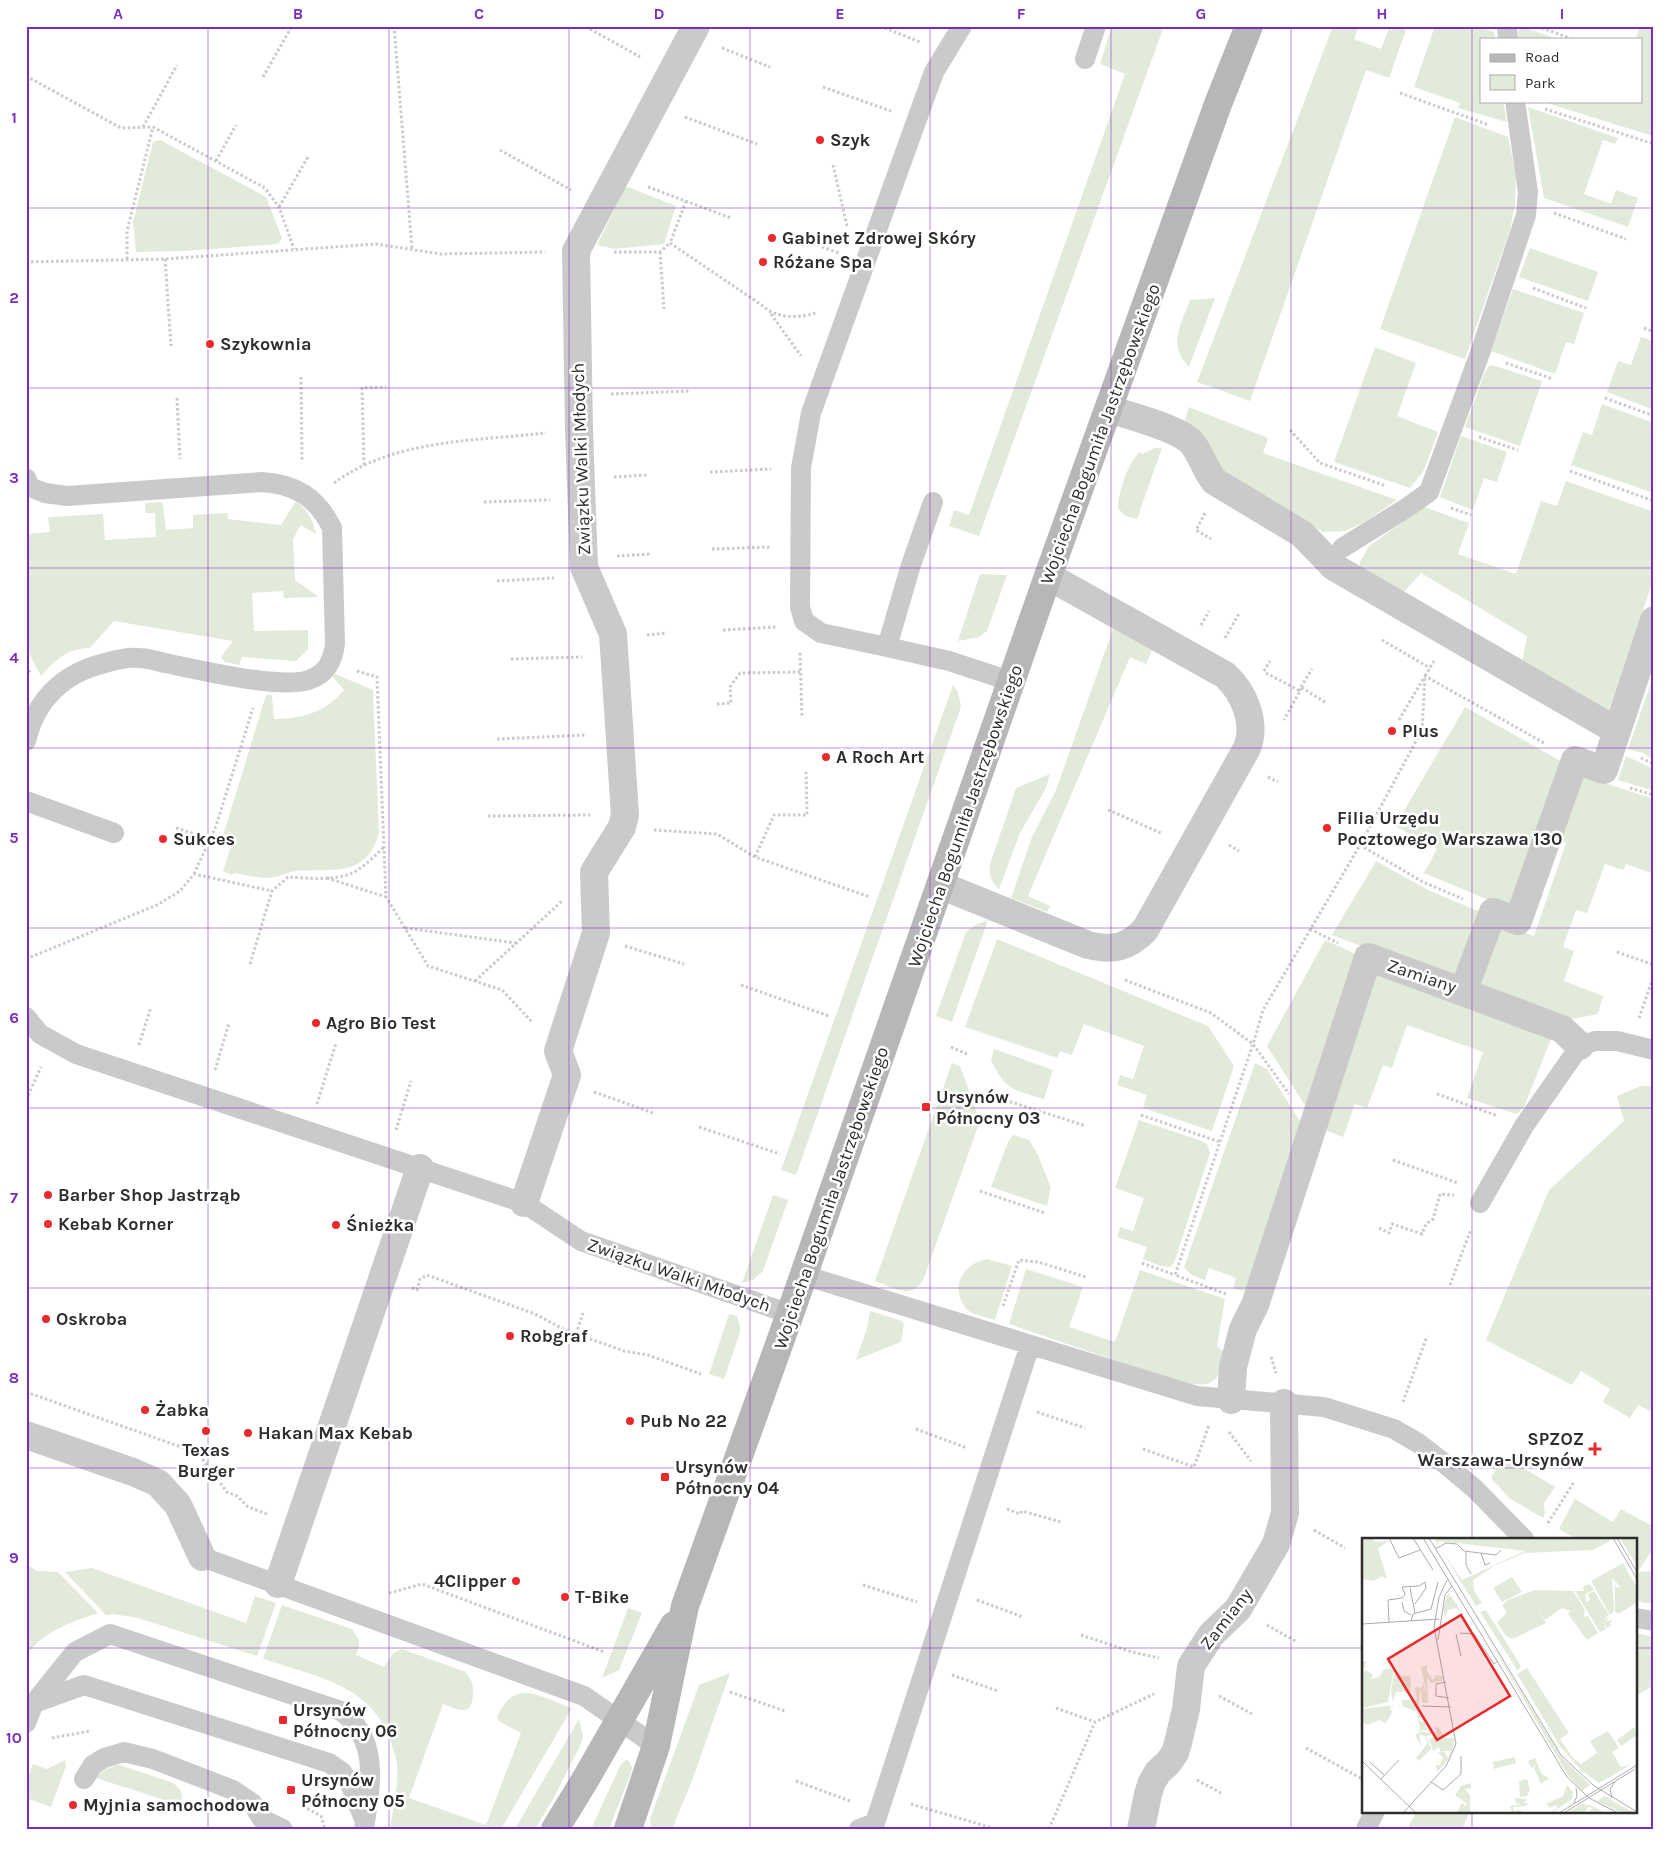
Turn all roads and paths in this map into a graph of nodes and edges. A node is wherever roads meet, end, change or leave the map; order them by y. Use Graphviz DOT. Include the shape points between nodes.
graph roads {
  1 [pos="292,26"];
  2 [pos="394,26"];
  3 [pos="696,26"];
  4 [pos="880,26"];
  5 [pos="962,26"];
  6 [pos="1096,26"];
  7 [pos="1249,26"];
  8 [pos="1536,26"];
  9 [pos="590,29"];
  10 [pos="1569,38"];
  11 [pos="724,50"];
  12 [pos="631,52"];
  13 [pos="946,53"];
  14 [pos="1085,59"];
  15 [pos="177,65"];
  16 [pos="770,67"];
  17 [pos="26,76"];
  18 [pos="263,77"];
  19 [pos="823,87"];
  20 [pos="1400,93"];
  21 [pos="1515,102"];
  22 [pos="654,105"];
  23 [pos="1542,107"];
  24 [pos="917,120"];
  25 [pos="1485,124"];
  26 [pos="236,125"];
  27 [pos="143,127"];
  28 [pos="153,127"];
  29 [pos="757,144"];
  30 [pos="1654,144"];
  31 [pos="500,150"];
  32 [pos="308,157"];
  33 [pos="216,161"];
  34 [pos="833,165"];
  35 [pos="617,175"];
  36 [pos="686,201"];
  37 [pos="1527,203"];
  38 [pos="279,207"];
  39 [pos="600,207"];
  40 [pos="731,218"];
  41 [pos="1626,239"];
  42 [pos="802,240"];
  43 [pos="670,243"];
  44 [pos="294,249"];
  45 [pos="412,249"];
  46 [pos="576,252"];
  47 [pos="660,252"];
  48 [pos="127,259"];
  49 [pos="165,259"];
  50 [pos="860,260"];
  51 [pos="26,262"];
  52 [pos="1504,278"];
  53 [pos="852,300"];
  54 [pos="1586,308"];
  55 [pos="664,309"];
  56 [pos="771,313"];
  57 [pos="1644,328"];
  58 [pos="1654,332"];
  59 [pos="171,346"];
  60 [pos="1480,353"];
  61 [pos="301,377"];
  62 [pos="1554,380"];
  63 [pos="822,385"];
  64 [pos="386,387"];
  65 [pos="691,391"];
  66 [pos="578,395"];
  67 [pos="177,398"];
  68 [pos="1604,398"];
  69 [pos="1109,409"];
  70 [pos="1654,416"];
  71 [pos="1452,427"];
  72 [pos="579,430"];
  73 [pos="1290,430"];
  74 [pos="1518,450"];
  75 [pos="364,465"];
  76 [pos="747,470"];
  77 [pos="1570,471"];
  78 [pos="710,472"];
  79 [pos="1353,474"];
  80 [pos="26,478"];
  81 [pos="182,488"];
  82 [pos="307,497"];
  83 [pos="530,500"];
  84 [pos="484,502"];
  85 [pos="933,502"];
  86 [pos="1654,502"];
  87 [pos="1207,510"];
  88 [pos="1211,539"];
  89 [pos="712,548"];
  90 [pos="756,548"];
  91 [pos="1342,548"];
  92 [pos="1048,576"];
  93 [pos="541,578"];
  94 [pos="497,581"];
  95 [pos="1240,612"];
  96 [pos="1654,620"];
  97 [pos="765,628"];
  98 [pos="723,630"];
  99 [pos="1449,635"];
  100 [pos="1382,640"];
  101 [pos="1220,646"];
  102 [pos="887,647"];
  103 [pos="546,658"];
  104 [pos="510,659"];
  105 [pos="1270,661"];
  106 [pos="330,662"];
  107 [pos="1430,668"];
  108 [pos="1312,669"];
  109 [pos="1264,671"];
  110 [pos="801,672"];
  111 [pos="801,676"];
  112 [pos="1425,676"];
  113 [pos="261,680"];
  114 [pos="1013,682"];
  115 [pos="1326,702"];
  116 [pos="717,704"];
  117 [pos="802,718"];
  118 [pos="1399,720"];
  119 [pos="1617,731"];
  120 [pos="620,733"];
  121 [pos="497,739"];
  122 [pos="26,741"];
  123 [pos="1643,758"];
  124 [pos="1575,760"];
  125 [pos="1654,764"];
  126 [pos="806,772"];
  127 [pos="26,801"];
  128 [pos="1108,810"];
  129 [pos="488,816"];
  130 [pos="624,821"];
  131 [pos="176,828"];
  132 [pos="114,832"];
  133 [pos="211,839"];
  134 [pos="1360,845"];
  135 [pos="1192,847"];
  136 [pos="384,848"];
  137 [pos="755,857"];
  138 [pos="594,872"];
  139 [pos="194,874"];
  140 [pos="325,878"];
  141 [pos="940,885"];
  142 [pos="272,891"];
  143 [pos="386,897"];
  144 [pos="870,897"];
  145 [pos="1493,912"];
  146 [pos="405,928"];
  147 [pos="595,937"];
  148 [pos="517,943"];
  149 [pos="1617,952"];
  150 [pos="26,959"];
  151 [pos="250,964"];
  152 [pos="684,964"];
  153 [pos="1654,965"];
  154 [pos="1654,975"];
  155 [pos="1120,978"];
  156 [pos="475,981"];
  157 [pos="741,985"];
  158 [pos="1463,992"];
  159 [pos="151,1007"];
  160 [pos="524,1013"];
  161 [pos="829,1016"];
  162 [pos="26,1018"];
  163 [pos="229,1023"];
  164 [pos="224,1040"];
  165 [pos="336,1043"];
  166 [pos="1253,1044"];
  167 [pos="1629,1044"];
  168 [pos="1580,1046"];
  169 [pos="950,1047"];
  170 [pos="1654,1050"];
  171 [pos="969,1055"];
  172 [pos="39,1070"];
  173 [pos="130,1072"];
  174 [pos="325,1079"];
  175 [pos="411,1081"];
  176 [pos="1437,1094"];
  177 [pos="609,1097"];
  178 [pos="26,1100"];
  179 [pos="1000,1104"];
  180 [pos="1470,1106"];
  181 [pos="653,1113"];
  182 [pos="1141,1115"];
  183 [pos="1086,1126"];
  184 [pos="1313,1126"];
  185 [pos="699,1127"];
  186 [pos="1220,1142"];
  187 [pos="780,1154"];
  188 [pos="388,1157"];
  189 [pos="1393,1160"];
  190 [pos="420,1168"];
  191 [pos="980,1191"];
  192 [pos="1482,1198"];
  193 [pos="524,1203"];
  194 [pos="1046,1213"];
  195 [pos="1379,1228"];
  196 [pos="1142,1264"];
  197 [pos="803,1275"];
  198 [pos="1175,1275"];
  199 [pos="1086,1277"];
  200 [pos="384,1279"];
  201 [pos="1450,1286"];
  202 [pos="1255,1305"];
  203 [pos="583,1313"];
  204 [pos="790,1314"];
  205 [pos="576,1334"];
  206 [pos="994,1334"];
  207 [pos="1427,1336"];
  208 [pos="1030,1345"];
  209 [pos="702,1374"];
  210 [pos="26,1392"];
  211 [pos="1231,1400"];
  212 [pos="1284,1403"];
  213 [pos="1060,1420"];
  214 [pos="1085,1428"];
  215 [pos="916,1429"];
  216 [pos="1394,1429"];
  217 [pos="26,1435"];
  218 [pos="1205,1436"];
  219 [pos="1143,1449"];
  220 [pos="975,1451"];
  221 [pos="1574,1482"];
  222 [pos="1022,1511"];
  223 [pos="268,1514"];
  224 [pos="1061,1522"];
  225 [pos="1548,1522"];
  226 [pos="1523,1538"];
  227 [pos="202,1557"];
  228 [pos="278,1584"];
  229 [pos="863,1585"];
  230 [pos="385,1594"];
  231 [pos="921,1603"];
  232 [pos="685,1606"];
  233 [pos="996,1607"];
  234 [pos="1023,1617"];
  235 [pos="1638,1618"];
  236 [pos="1654,1621"];
  237 [pos="1082,1635"];
  238 [pos="604,1652"];
  239 [pos="1191,1666"];
  240 [pos="969,1681"];
  241 [pos="998,1690"];
  242 [pos="730,1692"];
  243 [pos="1187,1698"];
  244 [pos="34,1704"];
  245 [pos="1056,1708"];
  246 [pos="785,1711"];
  247 [pos="618,1720"];
  248 [pos="1095,1722"];
  249 [pos="26,1723"];
  250 [pos="656,1746"];
  251 [pos="1306,1748"];
  252 [pos="1362,1779"];
  253 [pos="84,1780"];
  254 [pos="796,1781"];
  255 [pos="1374,1812"];
  256 [pos="874,1818"];
  257 [pos="365,1825"];
  258 [pos="283,1829"];
  259 [pos="555,1829"];
  260 [pos="628,1829"];
  261 [pos="996,1829"];
  262 [pos="1049,1829"];
  263 [pos="1140,1829"];
  264 [pos="1366,1829"];
  1 -- 18 [label="path"];
  2 -- 45 [label="path"];
  3 -- 22 [label="street, Związku Walki Młodych"];
  4 -- 13 [label="path"];
  5 -- 13 [label="lane"];
  6 -- 14 [label="lane"];
  7 -- 69 [label="street, Wojciecha Bogumiła Jastrzębowskiego"];
  8 -- 10 [label="path"];
  9 -- 12 [label="path"];
  11 -- 16 [label="path"];
  13 -- 24 [label="lane" via="934,72"];
  15 -- 27 [label="path"];
  17 -- 27 [label="path" via="120,128"];
  19 -- 24 [label="path"];
  20 -- 25 [label="path"];
  21 -- 37 [label="lane"];
  22 -- 29 [label="path"];
  22 -- 35 [label="street, Związku Walki Młodych"];
  23 -- 30 [label="path"];
  24 -- 50 [label="lane"];
  26 -- 33 [label="path"];
  27 -- 28 [label="path"];
  28 -- 33 [label="path"];
  28 -- 48 [label="path" via="127,231"];
  31 -- 39 [label="path"];
  32 -- 38 [label="path"];
  33 -- 38 [label="path" via="265,188"];
  34 -- 50 [label="path"];
  35 -- 36 [label="path"];
  35 -- 39 [label="street, Związku Walki Młodych"];
  36 -- 40 [label="path"];
  36 -- 43 [label="path"];
  37 -- 41 [label="path"];
  37 -- 52 [label="lane" via="1526,215"];
  38 -- 44 [label="path"];
  39 -- 46 [label="street, Związku Walki Młodych"];
  42 -- 50 [label="path"];
  43 -- 47 [label="path"];
  43 -- 56 [label="path"];
  44 -- 45 [label="path" via="376,244"];
  44 -- 49 [label="path"];
  45 -- 46 [label="path" via="441,254"];
  46 -- 47 [label="path"];
  46 -- 66 [label="street, Związku Walki Młodych"];
  47 -- 55 [label="path"];
  48 -- 49 [label="path"];
  48 -- 51 [label="path"];
  49 -- 59 [label="path"];
  50 -- 53 [label="lane"];
  52 -- 54 [label="path"];
  52 -- 60 [label="lane"];
  53 -- 56 [label="path" via="800,317"];
  53 -- 63 [label="lane"];
  56 -- 63 [label="path"];
  57 -- 58 [label="path"];
  60 -- 62 [label="path"];
  60 -- 71 [label="lane"];
  61 -- 82 [label="path"];
  63 -- 102 [label="lane" via="811,413 801,468 800,607 804,622 821,633"];
  64 -- 75 [label="path" via="362,388"];
  65 -- 66 [label="path"];
  66 -- 72 [label="street, Związku Walki Młodych"];
  67 -- 81 [label="path"];
  68 -- 70 [label="path"];
  69 -- 92 [label="street, Wojciecha Bogumiła Jastrzębowskiego"];
  69 -- 99 [label="street" via="1186,438 1196,449 1208,474 1221,486 1302,534 1343,574"];
  71 -- 74 [label="path"];
  71 -- 91 [label="lane" via="1429,492"];
  72 -- 75 [label="path" via="424,446"];
  72 -- 120 [label="street, Związku Walki Młodych" via="584,567 613,634"];
  73 -- 79 [label="path" via="1320,463"];
  75 -- 82 [label="path"];
  76 -- 78 [label="path"];
  77 -- 86 [label="path"];
  80 -- 81 [label="lane" via="30,487 67,496"];
  81 -- 82 [label="lane" via="279,483 297,489"];
  82 -- 106 [label="lane" via="324,512 332,528 335,644"];
  83 -- 84 [label="path"];
  85 -- 102 [label="lane"];
  87 -- 88 [label="path" via="1196,530"];
  89 -- 90 [label="path"];
  92 -- 114 [label="street, Wojciecha Bogumiła Jastrzębowskiego"];
  92 -- 135 [label="street" via="1217,670 1238,690 1248,712 1251,737"];
  93 -- 94 [label="path"];
  95 -- 101 [label="path"];
  96 -- 119 [label="street"];
  97 -- 98 [label="path"];
  99 -- 107 [label="path"];
  99 -- 119 [label="street"];
  100 -- 107 [label="path"];
  102 -- 114 [label="lane" via="949,661"];
  103 -- 104 [label="path"];
  105 -- 109 [label="path"];
  106 -- 113 [label="lane" via="320,675 310,680 284,683"];
  106 -- 136 [label="path" via="377,677"];
  107 -- 112 [label="path"];
  108 -- 115 [label="path" via="1300,689"];
  110 -- 116 [label="path" via="740,673 730,687 731,703"];
  111 -- 117 [label="path"];
  112 -- 118 [label="path"];
  112 -- 124 [label="path"];
  112 -- 134 [label="path" via="1422,730"];
  113 -- 122 [label="lane" via="139,658 91,666 65,679 49,695 38,710"];
  113 -- 133 [label="path"];
  114 -- 141 [label="street, Wojciecha Bogumiła Jastrzębowskiego"];
  119 -- 124 [label="street" via="1604,770"];
  120 -- 121 [label="path"];
  120 -- 130 [label="street, Związku Walki Młodych"];
  123 -- 125 [label="path"];
  124 -- 145 [label="street" via="1518,921"];
  126 -- 137 [label="path" via="807,815 774,816"];
  127 -- 132 [label="lane"];
  128 -- 135 [label="path"];
  129 -- 130 [label="path"];
  130 -- 137 [label="path" via="717,834"];
  130 -- 138 [label="street"];
  131 -- 133 [label="path"];
  133 -- 139 [label="path"];
  134 -- 145 [label="path" via="1423,882"];
  134 -- 166 [label="path" via="1263,1010"];
  135 -- 141 [label="street" via="1145,930 1136,940 1112,949 1088,945"];
  136 -- 140 [label="path" via="351,874"];
  136 -- 143 [label="path"];
  137 -- 144 [label="path"];
  138 -- 147 [label="street"];
  138 -- 148 [label="path"];
  139 -- 142 [label="path"];
  139 -- 150 [label="path" via="180,891 157,905"];
  140 -- 142 [label="path" via="288,877"];
  140 -- 143 [label="path"];
  141 -- 197 [label="street, Wojciecha Bogumiła Jastrzębowskiego"];
  142 -- 151 [label="path"];
  143 -- 146 [label="path"];
  145 -- 158 [label="street, Zamiany"];
  146 -- 148 [label="path"];
  146 -- 156 [label="path" via="428,966"];
  147 -- 152 [label="path"];
  147 -- 193 [label="street" via="558,1051 567,1075"];
  148 -- 156 [label="path"];
  149 -- 153 [label="path"];
  154 -- 167 [label="path"];
  155 -- 166 [label="path" via="1211,1013"];
  156 -- 160 [label="path" via="502,990"];
  157 -- 161 [label="path"];
  158 -- 168 [label="street" via="1562,1029"];
  158 -- 184 [label="street, Zamiany" via="1368,957"];
  159 -- 173 [label="path"];
  162 -- 173 [label="lane, Związku Walki Młodych" via="40,1034 76,1054"];
  163 -- 164 [label="path"];
  165 -- 174 [label="path"];
  166 -- 184 [label="path"];
  166 -- 186 [label="path"];
  167 -- 168 [label="lane" via="1595,1041"];
  167 -- 170 [label="lane"];
  168 -- 192 [label="lane" via="1524,1126"];
  169 -- 171 [label="path"];
  172 -- 178 [label="path"];
  173 -- 188 [label="lane, Związku Walki Młodych"];
  175 -- 188 [label="path"];
  176 -- 180 [label="path"];
  177 -- 181 [label="path"];
  179 -- 183 [label="path" via="1011,1102"];
  182 -- 186 [label="path"];
  184 -- 202 [label="street, Zamiany"];
  185 -- 187 [label="path"];
  186 -- 198 [label="path"];
  188 -- 190 [label="lane, Związku Walki Młodych"];
  189 -- 192 [label="path"];
  190 -- 193 [label="lane, Związku Walki Młodych"];
  190 -- 200 [label="street"];
  191 -- 194 [label="path"];
  192 -- 195 [label="path" via="1440,1194 1433,1219 1426,1224 1422,1234 1392,1224 1389,1232"];
  192 -- 201 [label="path"];
  193 -- 204 [label="lane, Związku Walki Młodych" via="581,1241"];
  196 -- 198 [label="path"];
  197 -- 204 [label="street, Wojciecha Bogumiła Jastrzębowskiego"];
  197 -- 206 [label="lane"];
  198 -- 202 [label="path"];
  199 -- 206 [label="path" via="1038,1262 1019,1260"];
  200 -- 205 [label="path" via="416,1290 420,1279 428,1275 535,1314"];
  200 -- 228 [label="street"];
  202 -- 211 [label="street, Zamiany" via="1240,1339 1233,1368"];
  203 -- 205 [label="path"];
  204 -- 232 [label="street, Wojciecha Bogumiła Jastrzębowskiego"];
  205 -- 209 [label="path"];
  206 -- 208 [label="lane"];
  207 -- 216 [label="path"];
  208 -- 211 [label="lane" via="1197,1396"];
  208 -- 256 [label="lane"];
  210 -- 223 [label="path" via="198,1453 228,1492 248,1507"];
  211 -- 212 [label="lane"];
  212 -- 216 [label="lane" via="1324,1407"];
  212 -- 239 [label="street, Zamiany" via="1285,1513 1276,1544 1238,1609 1211,1635"];
  213 -- 214 [label="path"];
  215 -- 220 [label="path"];
  216 -- 226 [label="lane" via="1418,1443 1475,1489"];
  217 -- 227 [label="street" via="158,1483 178,1505"];
  218 -- 219 [label="path" via="1194,1467"];
  221 -- 225 [label="path"];
  222 -- 224 [label="path"];
  227 -- 228 [label="lane"];
  228 -- 247 [label="lane" via="584,1696"];
  229 -- 231 [label="path"];
  230 -- 238 [label="path" via="422,1584"];
  232 -- 247 [label="street, Wojciecha Bogumiła Jastrzębowskiego"];
  232 -- 250 [label="street, Wojciecha Bogumiła Jastrzębowskiego"];
  233 -- 234 [label="path"];
  235 -- 236 [label="lane"];
  237 -- 239 [label="path" via="1132,1652"];
  239 -- 243 [label="street, Zamiany"];
  240 -- 241 [label="path"];
  242 -- 246 [label="path"];
  243 -- 248 [label="path" via="1153,1694"];
  243 -- 263 [label="street, Zamiany" via="1175,1753 1152,1782"];
  244 -- 249 [label="lane"];
  244 -- 257 [label="lane" via="84,1685 328,1763 342,1772 351,1786"];
  244 -- 257 [label="lane" via="75,1652 110,1634 341,1711 359,1728 369,1758 370,1788"];
  245 -- 248 [label="path"];
  247 -- 250 [label="lane"];
  247 -- 259 [label="street, Wojciecha Bogumiła Jastrzębowskiego"];
  248 -- 262 [label="path"];
  250 -- 260 [label="street, Wojciecha Bogumiła Jastrzębowskiego"];
  251 -- 252 [label="path"];
  253 -- 258 [label="lane" via="93,1765 104,1758 124,1752 153,1759 233,1790 252,1803 262,1819"];
  254 -- 256 [label="path"];
  255 -- 264 [label="lane"];
  256 -- 261 [label="path"];
}
